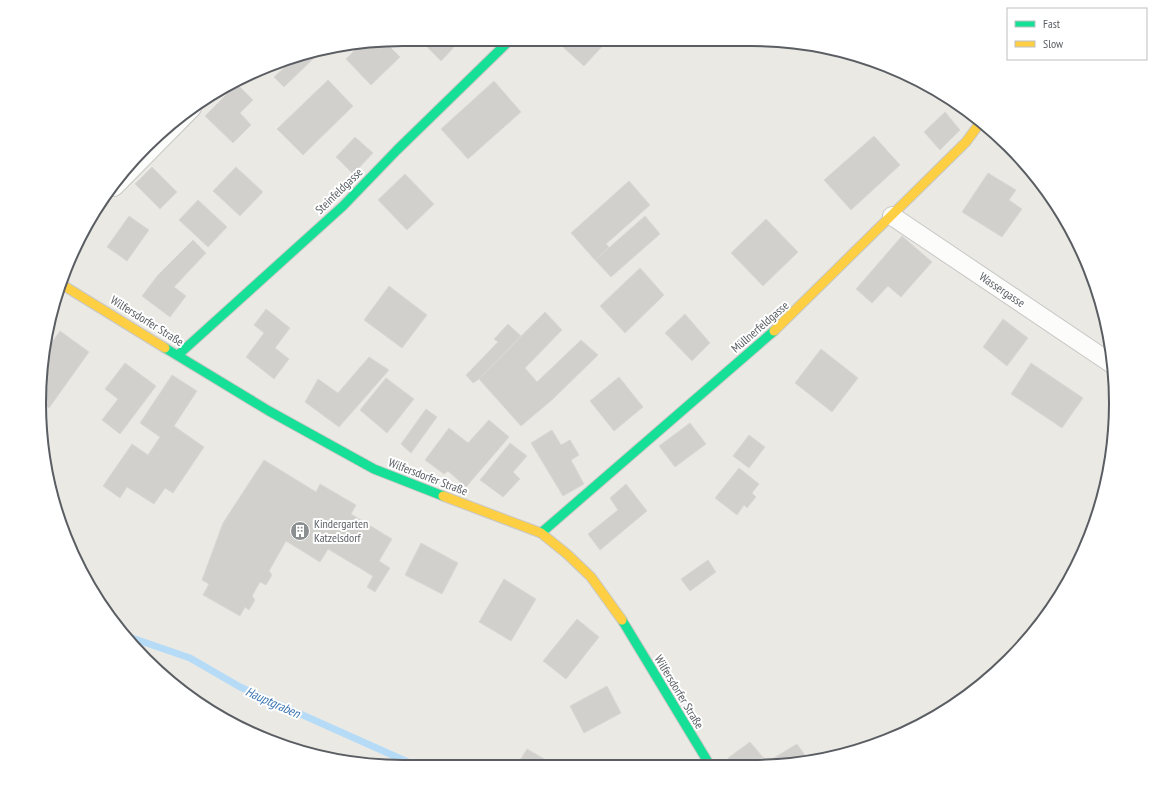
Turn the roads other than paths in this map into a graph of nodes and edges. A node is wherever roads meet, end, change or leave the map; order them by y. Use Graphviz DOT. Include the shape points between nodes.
graph roads {
  1 [pos="504,46"];
  2 [pos="977,127"];
  3 [pos="892,216"];
  4 [pos="65,287"];
  5 [pos="178,355"];
  6 [pos="1106,360"];
  7 [pos="541,532"];
  8 [pos="706,760"];
  1 -- 5 [label="street, Steinfeldgasse" via="343,206"];
  2 -- 3 [label="street, Müllnerfeldgasse" via="966,142"];
  3 -- 6 [label="street, Wassergasse"];
  3 -- 7 [label="street, Müllnerfeldgasse" via="789,318"];
  4 -- 5 [label="street, Wilfersdorfer Straße"];
  5 -- 7 [label="street, Wilfersdorfer Straße" via="269,411 374,469"];
  7 -- 8 [label="street, Wilfersdorfer Straße" via="591,577 613,605"];
}
